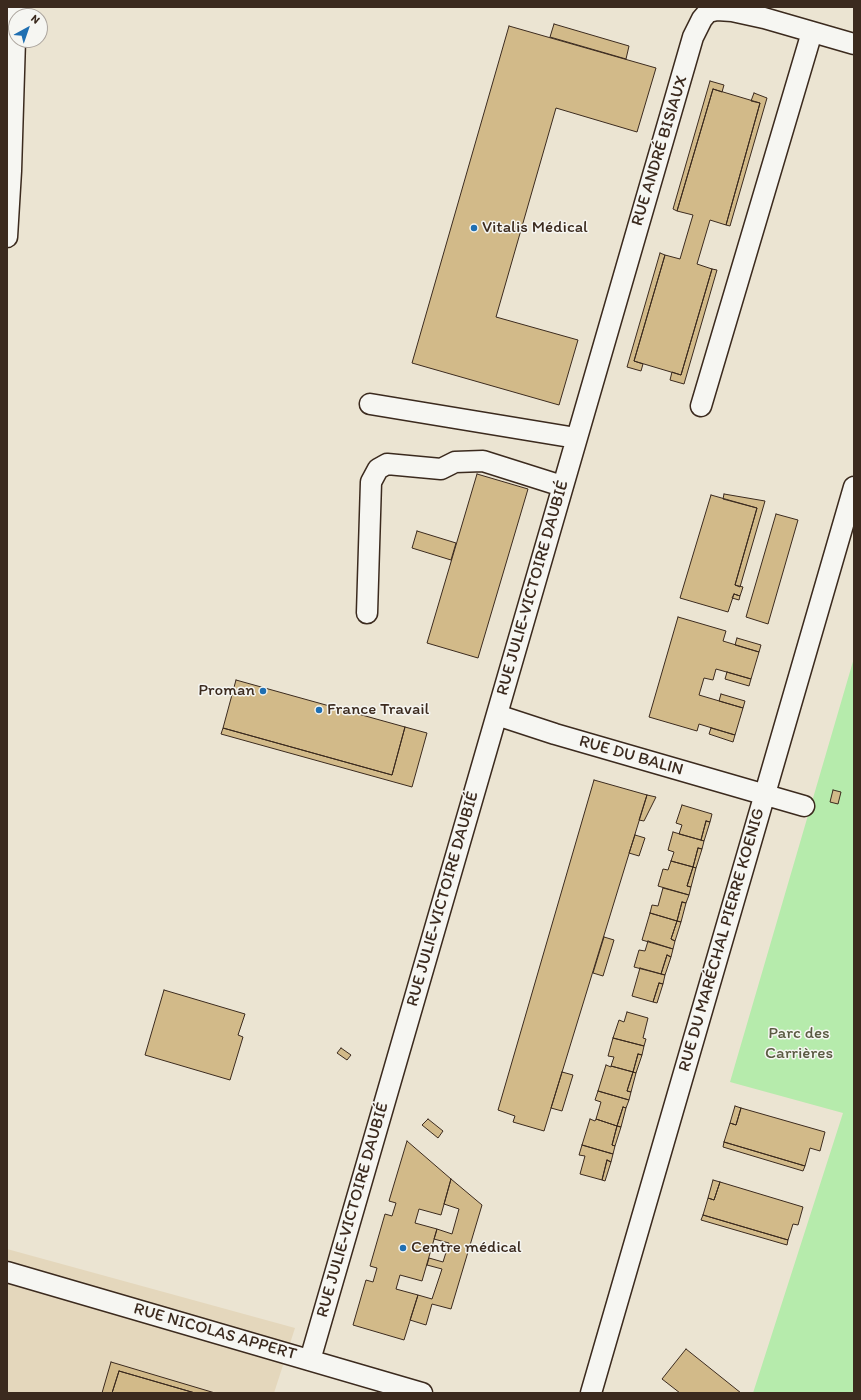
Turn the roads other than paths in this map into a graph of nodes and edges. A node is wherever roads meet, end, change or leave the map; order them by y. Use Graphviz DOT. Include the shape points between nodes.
graph roads {
  1 [pos="16,7"];
  2 [pos="812,32"];
  3 [pos="854,44"];
  4 [pos="7,237"];
  5 [pos="370,404"];
  6 [pos="701,406"];
  7 [pos="576,438"];
  8 [pos="562,486"];
  9 [pos="854,487"];
  10 [pos="367,613"];
  11 [pos="498,715"];
  12 [pos="764,794"];
  13 [pos="804,806"];
  14 [pos="7,1272"];
  15 [pos="310,1360"];
  16 [pos="422,1393"];
  17 [pos="591,1393"];
  1 -- 4 [label="street" via="12,164"];
  2 -- 3 [label="street, RUE ANDRÉ BISIAUX"];
  2 -- 6 [label="street"];
  2 -- 7 [label="street, RUE ANDRÉ BISIAUX" via="732,11 708,12 702,19 693,37"];
  5 -- 7 [label="street"];
  7 -- 8 [label="street, RUE JULIE-VICTOIRE DAUBIÉ"];
  8 -- 10 [label="street" via="482,461 454,462 441,469 387,464 378,469 371,482"];
  8 -- 11 [label="street, RUE JULIE-VICTOIRE DAUBIÉ"];
  9 -- 12 [label="street, RUE DU MARÉCHAL PIERRE KOENIG"];
  11 -- 12 [label="street, RUE DU BALIN"];
  11 -- 15 [label="street, RUE JULIE-VICTOIRE DAUBIÉ"];
  12 -- 13 [label="street, RUE DU BALIN"];
  12 -- 17 [label="street, RUE DU MARÉCHAL PIERRE KOENIG"];
  14 -- 15 [label="street, RUE NICOLAS APPERT"];
  15 -- 16 [label="street, RUE NICOLAS APPERT"];
}
